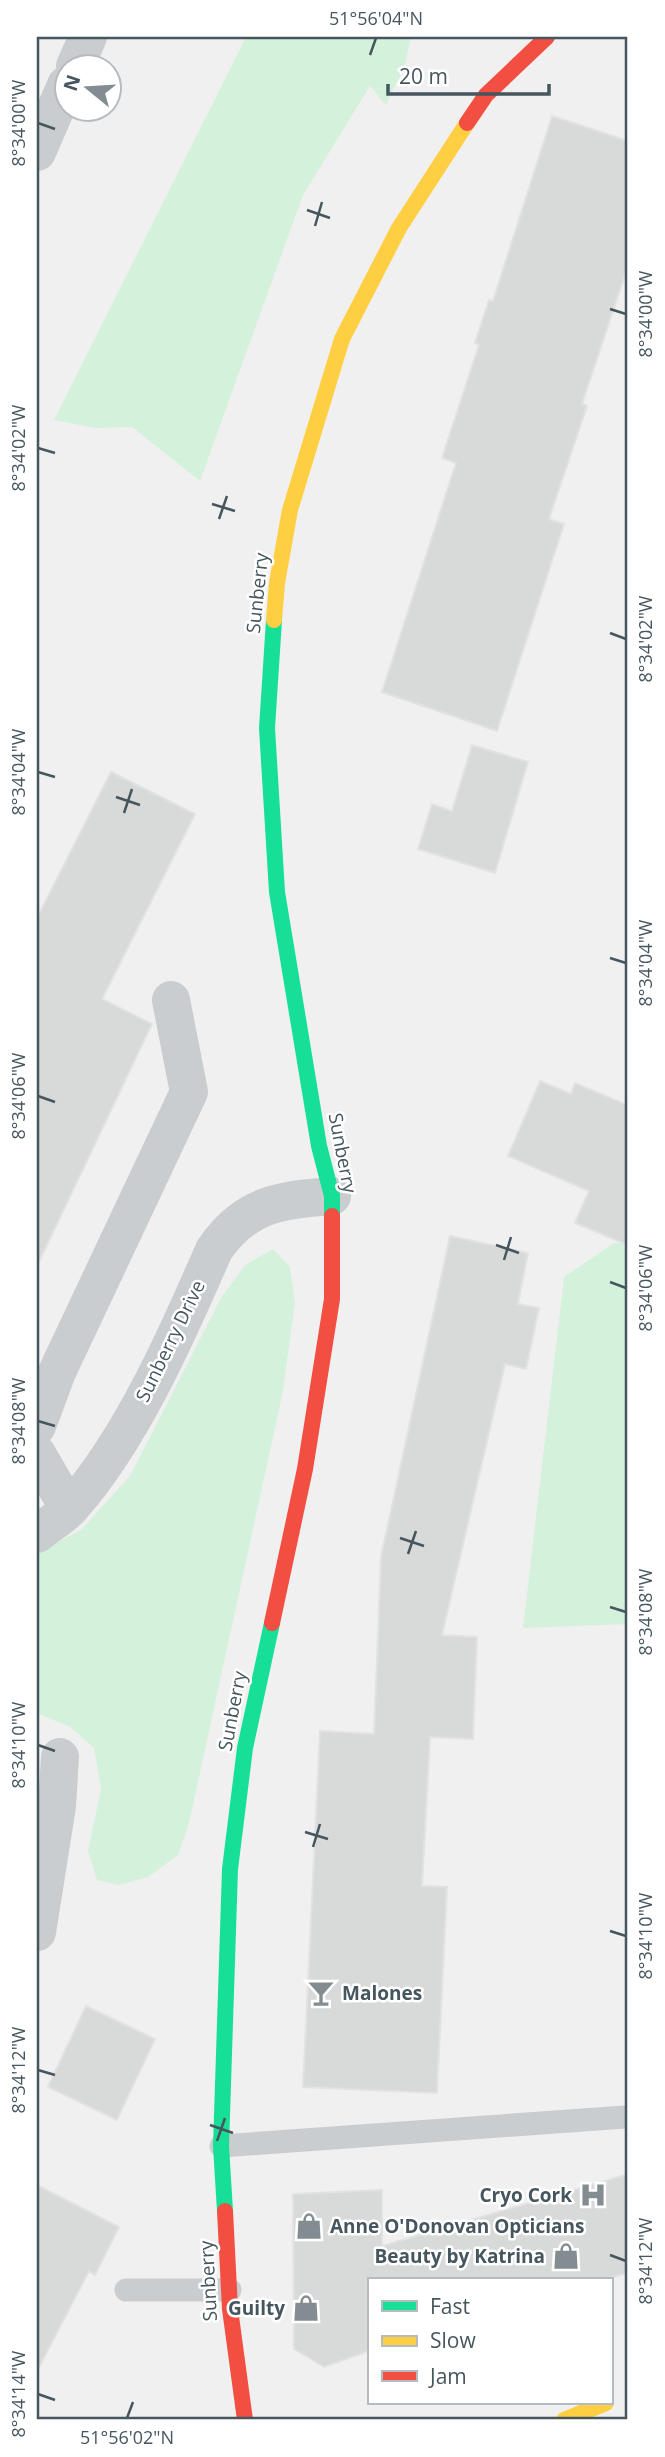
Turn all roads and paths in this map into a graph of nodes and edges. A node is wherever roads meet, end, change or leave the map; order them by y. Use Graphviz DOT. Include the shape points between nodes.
graph roads {
  1 [pos="541,38"];
  2 [pos="52,117"];
  3 [pos="37,152"];
  4 [pos="172,1000"];
  5 [pos="332,1196"];
  6 [pos="37,1426"];
  7 [pos="37,1454"];
  8 [pos="69,1509"];
  9 [pos="37,1534"];
  10 [pos="60,1757"];
  11 [pos="37,1932"];
  12 [pos="625,2117"];
  13 [pos="221,2146"];
  14 [pos="125,2290"];
  15 [pos="229,2290"];
  16 [pos="602,2404"];
  17 [pos="245,2420"];
  18 [pos="564,2420"];
  1 -- 5 [label="main road, Sunberry" via="486,95 453,143 399,228 342,339 303,461 279,571 267,728 276,891"];
  2 -- 3 [label="street"];
  4 -- 6 [label="street" via="189,1092 57,1372"];
  5 -- 8 [label="street, Sunberry Drive" via="261,1206 225,1234 105,1464"];
  5 -- 13 [label="main road, Sunberry" via="332,1299 305,1469 245,1748 230,1869"];
  7 -- 8 [label="street"];
  8 -- 9 [label="street, Sunberry Drive"];
  10 -- 11 [label="street"];
  12 -- 13 [label="lane"];
  13 -- 15 [label="main road, Sunberry"];
  14 -- 15 [label="lane"];
  15 -- 17 [label="main road, Sunberry"];
  16 -- 18 [label="main road"];
}
